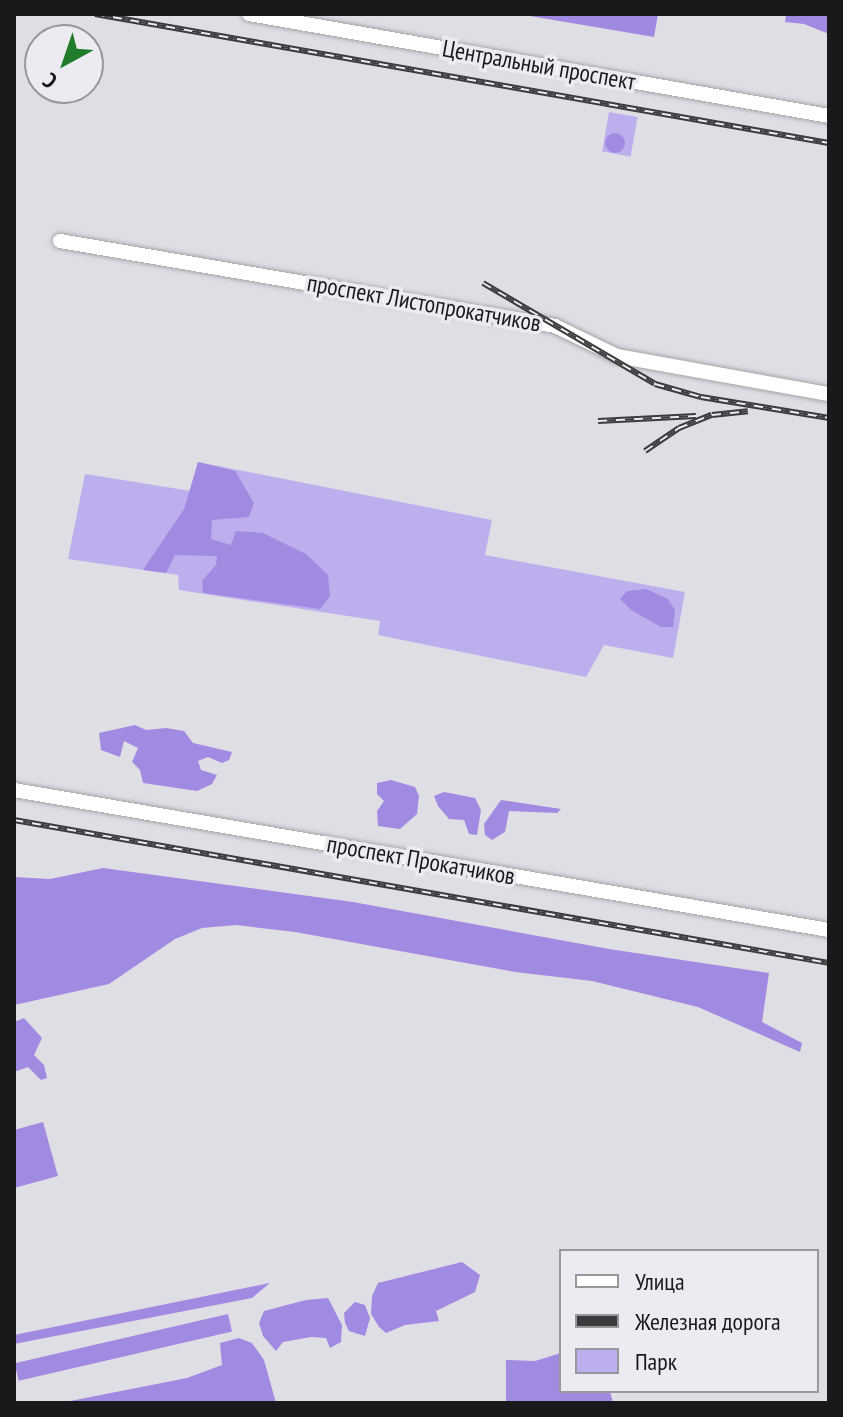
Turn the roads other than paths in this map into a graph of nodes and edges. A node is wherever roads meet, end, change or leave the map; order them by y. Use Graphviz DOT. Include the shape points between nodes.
graph roads {
  1 [pos="249,14"];
  2 [pos="829,116"];
  3 [pos="60,241"];
  4 [pos="829,394"];
  5 [pos="14,790"];
  6 [pos="829,930"];
  1 -- 2 [label="street, Центральный проспект"];
  3 -- 4 [label="street, проспект Листопрокатчиков" via="555,326 617,356"];
  5 -- 6 [label="street, проспект Прокатчиков"];
}
